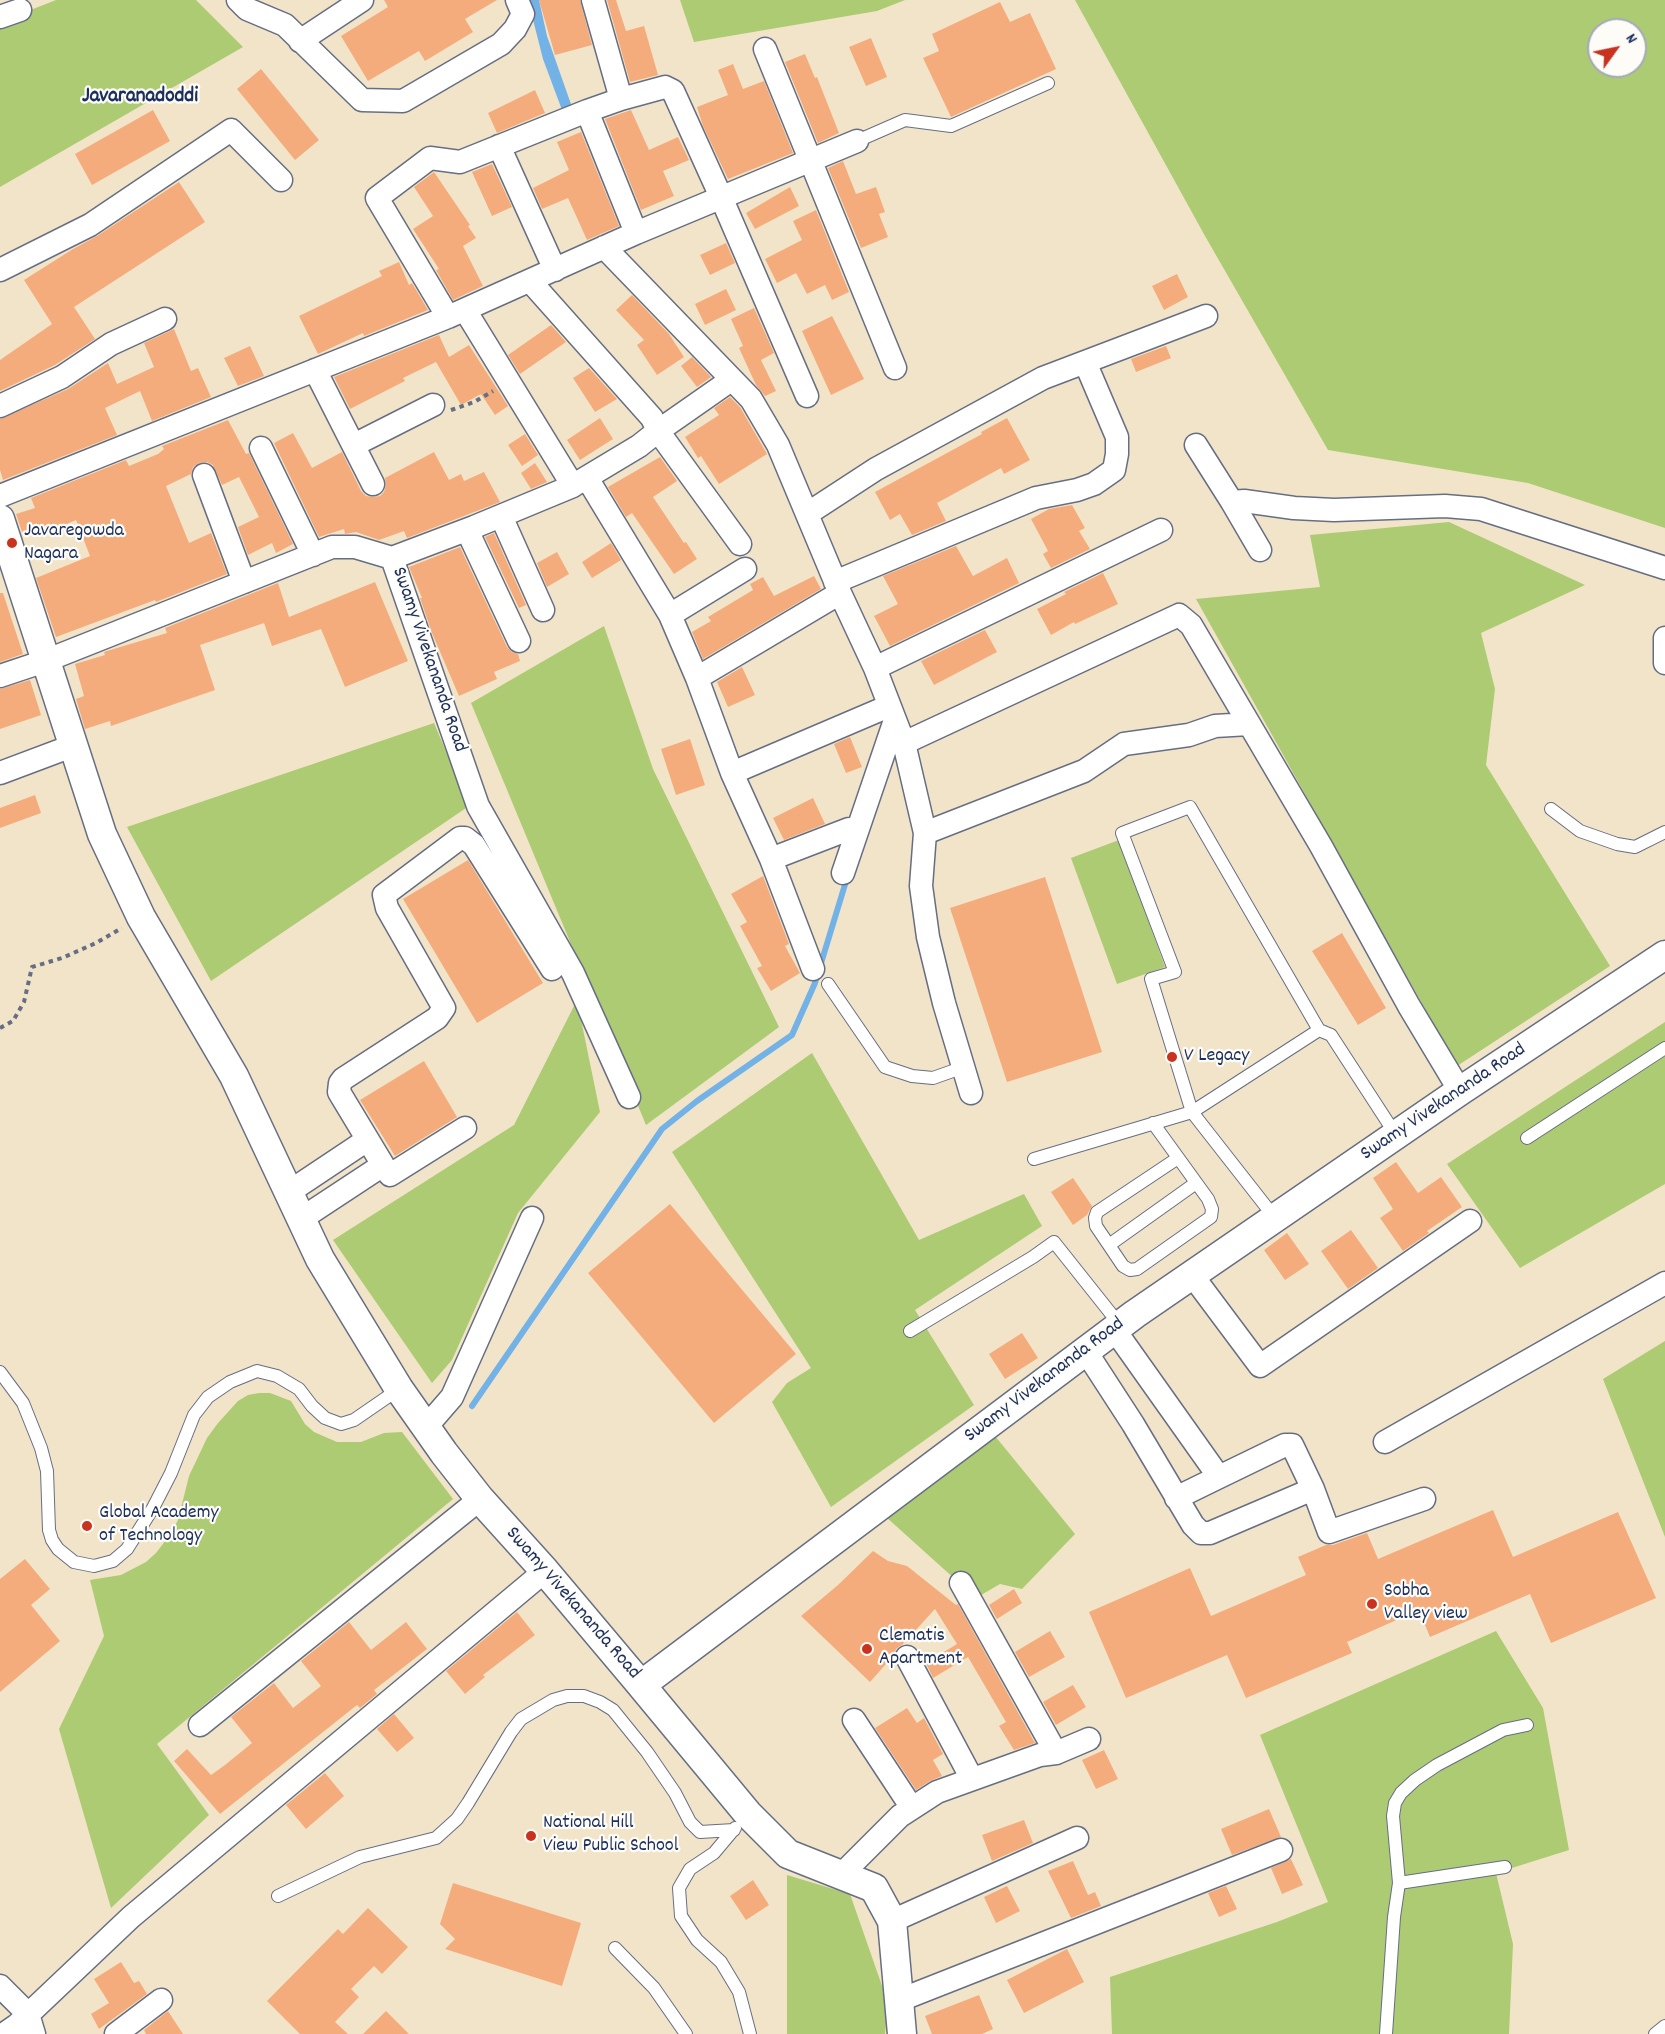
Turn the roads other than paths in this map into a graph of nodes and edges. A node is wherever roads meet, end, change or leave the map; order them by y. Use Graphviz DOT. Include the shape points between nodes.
graph roads {
  1 [pos="362,0"];
  2 [pos="517,0"];
  3 [pos="594,0"];
  4 [pos="249,3"];
  5 [pos="300,41"];
  6 [pos="765,49"];
  7 [pos="1048,83"];
  8 [pos="621,99"];
  9 [pos="587,111"];
  10 [pos="857,141"];
  11 [pos="499,146"];
  12 [pos="809,161"];
  13 [pos="281,180"];
  14 [pos="721,197"];
  15 [pos="636,233"];
  16 [pos="604,247"];
  17 [pos="0,270"];
  18 [pos="555,270"];
  19 [pos="530,281"];
  20 [pos="456,313"];
  21 [pos="1206,316"];
  22 [pos="165,319"];
  23 [pos="1085,362"];
  24 [pos="895,368"];
  25 [pos="315,370"];
  26 [pos="731,380"];
  27 [pos="807,396"];
  28 [pos="433,405"];
  29 [pos="0,406"];
  30 [pos="658,430"];
  31 [pos="354,445"];
  32 [pos="1196,445"];
  33 [pos="261,448"];
  34 [pos="204,475"];
  35 [pos="580,482"];
  36 [pos="373,484"];
  37 [pos="0,496"];
  38 [pos="1232,502"];
  39 [pos="807,514"];
  40 [pos="501,516"];
  41 [pos="466,530"];
  42 [pos="1161,530"];
  43 [pos="2,532"];
  44 [pos="740,544"];
  45 [pos="1260,550"];
  46 [pos="313,555"];
  47 [pos="392,558"];
  48 [pos="1665,568"];
  49 [pos="745,569"];
  50 [pos="244,582"];
  51 [pos="838,588"];
  52 [pos="543,610"];
  53 [pos="670,615"];
  54 [pos="1665,638"];
  55 [pos="519,641"];
  56 [pos="45,661"];
  57 [pos="1665,663"];
  58 [pos="875,668"];
  59 [pos="0,676"];
  60 [pos="697,678"];
  61 [pos="892,713"];
  62 [pos="1249,724"];
  63 [pos="904,743"];
  64 [pos="72,746"];
  65 [pos="0,773"];
  66 [pos="732,773"];
  67 [pos="1551,809"];
  68 [pos="849,829"];
  69 [pos="1665,831"];
  70 [pos="925,833"];
  71 [pos="771,859"];
  72 [pos="843,873"];
  73 [pos="1665,955"];
  74 [pos="552,969"];
  75 [pos="821,976"];
  76 [pos="1319,1030"];
  77 [pos="1665,1048"];
  78 [pos="964,1067"];
  79 [pos="1460,1091"];
  80 [pos="971,1093"];
  81 [pos="629,1097"];
  82 [pos="1192,1112"];
  83 [pos="1153,1124"];
  84 [pos="465,1128"];
  85 [pos="1396,1135"];
  86 [pos="1527,1138"];
  87 [pos="367,1140"];
  88 [pos="1178,1158"];
  89 [pos="1034,1160"];
  90 [pos="382,1165"];
  91 [pos="1196,1183"];
  92 [pos="289,1192"];
  93 [pos="532,1218"];
  94 [pos="1275,1218"];
  95 [pos="301,1219"];
  96 [pos="1470,1221"];
  97 [pos="1109,1245"];
  98 [pos="1192,1275"];
  99 [pos="1665,1283"];
  100 [pos="1117,1327"];
  101 [pos="910,1331"];
  102 [pos="1085,1350"];
  103 [pos="0,1372"];
  104 [pos="1151,1383"];
  105 [pos="399,1389"];
  106 [pos="1120,1405"];
  107 [pos="426,1427"];
  108 [pos="1385,1442"];
  109 [pos="1219,1477"];
  110 [pos="1313,1489"];
  111 [pos="1176,1498"];
  112 [pos="480,1499"];
  113 [pos="1424,1499"];
  114 [pos="545,1572"];
  115 [pos="961,1583"];
  116 [pos="907,1657"];
  117 [pos="641,1684"];
  118 [pos="854,1720"];
  119 [pos="200,1725"];
  120 [pos="1527,1725"];
  121 [pos="1089,1739"];
  122 [pos="1056,1753"];
  123 [pos="972,1779"];
  124 [pos="912,1808"];
  125 [pos="741,1822"];
  126 [pos="1077,1838"];
  127 [pos="1281,1850"];
  128 [pos="1505,1867"];
  129 [pos="840,1876"];
  130 [pos="1399,1883"];
  131 [pos="278,1896"];
  132 [pos="892,1920"];
  133 [pos="615,1948"];
  134 [pos="0,1986"];
  135 [pos="161,2000"];
  136 [pos="900,2000"];
  137 [pos="31,2024"];
  138 [pos="1665,2026"];
  139 [pos="4,2034"];
  140 [pos="116,2034"];
  141 [pos="686,2034"];
  142 [pos="750,2034"];
  143 [pos="902,2034"];
  144 [pos="1386,2034"];
  145 [pos="1655,2034"];
  1 -- 5 [label="street"];
  2 -- 5 [label="street" via="523,14 501,44 403,101 362,100"];
  3 -- 8 [label="street"];
  4 -- 5 [label="street" via="285,25"];
  6 -- 12 [label="street"];
  7 -- 10 [label="lane" via="951,126 905,120"];
  8 -- 9 [label="street"];
  8 -- 14 [label="street" via="665,87 673,91"];
  9 -- 11 [label="street"];
  9 -- 15 [label="street"];
  10 -- 12 [label="street"];
  11 -- 18 [label="street"];
  11 -- 20 [label="street" via="460,162 430,158 377,198"];
  12 -- 14 [label="street"];
  12 -- 24 [label="street"];
  13 -- 17 [label="street" via="231,130 90,225"];
  14 -- 15 [label="street"];
  14 -- 27 [label="street"];
  15 -- 16 [label="street"];
  16 -- 18 [label="street"];
  16 -- 26 [label="street"];
  18 -- 19 [label="street"];
  19 -- 20 [label="street"];
  19 -- 30 [label="street" via="652,418"];
  20 -- 25 [label="street"];
  20 -- 35 [label="street"];
  21 -- 23 [label="street"];
  22 -- 29 [label="street" via="111,344 62,376"];
  23 -- 39 [label="street" via="1042,378 981,411 876,469"];
  23 -- 51 [label="street" via="1117,437 1114,470 1094,484 1036,498"];
  25 -- 31 [label="street"];
  25 -- 37 [label="street"];
  26 -- 30 [label="street"];
  26 -- 39 [label="street" via="751,399 778,445"];
  28 -- 31 [label="street"];
  30 -- 35 [label="street"];
  30 -- 44 [label="street"];
  31 -- 36 [label="street"];
  32 -- 38 [label="street"];
  33 -- 46 [label="street"];
  34 -- 50 [label="street"];
  35 -- 40 [label="street"];
  35 -- 53 [label="street"];
  38 -- 45 [label="street"];
  38 -- 48 [label="street" via="1334,510 1445,506 1481,509"];
  39 -- 51 [label="street"];
  40 -- 41 [label="street"];
  40 -- 52 [label="street"];
  41 -- 47 [label="street"];
  41 -- 55 [label="street"];
  42 -- 58 [label="street"];
  43 -- 56 [label="street"];
  46 -- 47 [label="street, Swamy Vivekananda Road" via="332,547 355,547"];
  46 -- 50 [label="street, Swamy Vivekananda Road"];
  47 -- 81 [label="street, Swamy Vivekananda Road" via="478,806 573,973"];
  49 -- 53 [label="street"];
  50 -- 56 [label="street, Swamy Vivekananda Road"];
  51 -- 58 [label="street"];
  51 -- 60 [label="street"];
  53 -- 60 [label="street"];
  54 -- 57 [label="street"];
  56 -- 59 [label="street, Swamy Vivekananda Road"];
  56 -- 64 [label="street, Swamy Vivekananda Road"];
  58 -- 61 [label="street"];
  60 -- 66 [label="street"];
  61 -- 63 [label="street"];
  61 -- 66 [label="street"];
  61 -- 72 [label="street"];
  62 -- 63 [label="street" via="1191,625 1179,615"];
  62 -- 70 [label="street" via="1215,726 1189,735 1124,744 1084,771"];
  62 -- 79 [label="street"];
  63 -- 70 [label="street"];
  64 -- 65 [label="street"];
  64 -- 92 [label="street, Swamy Vivekananda Road" via="102,834 141,917 234,1076"];
  66 -- 71 [label="street"];
  67 -- 69 [label="lane" via="1580,831 1617,844 1635,846"];
  68 -- 71 [label="street"];
  70 -- 78 [label="street" via="921,886 928,937"];
  71 -- 75 [label="street"];
  73 -- 79 [label="street, Swamy Vivekananda Road"];
  74 -- 87 [label="street" via="474,845 465,838 388,891 384,895 387,908 444,1008 437,1018 340,1083 339,1092"];
  75 -- 78 [label="lane" via="885,1067 933,1078"];
  76 -- 82 [label="lane"];
  76 -- 82 [label="lane" via="1190,807 1122,832 1175,972 1151,979"];
  76 -- 85 [label="lane" via="1331,1035"];
  77 -- 86 [label="lane"];
  78 -- 80 [label="street"];
  79 -- 85 [label="street, Swamy Vivekananda Road"];
  82 -- 83 [label="lane"];
  82 -- 94 [label="lane"];
  83 -- 88 [label="lane"];
  83 -- 89 [label="lane"];
  84 -- 90 [label="street" via="394,1174"];
  85 -- 94 [label="street, Swamy Vivekananda Road"];
  87 -- 90 [label="street"];
  87 -- 92 [label="street"];
  88 -- 91 [label="lane"];
  88 -- 97 [label="lane" via="1097,1212 1096,1226"];
  90 -- 95 [label="street"];
  91 -- 97 [label="lane"];
  91 -- 97 [label="lane" via="1212,1209 1211,1217 1137,1269 1123,1266"];
  92 -- 95 [label="street, Swamy Vivekananda Road"];
  93 -- 107 [label="street" via="452,1397"];
  94 -- 98 [label="street, Swamy Vivekananda Road"];
  95 -- 105 [label="street, Swamy Vivekananda Road" via="320,1259"];
  96 -- 98 [label="street" via="1260,1366"];
  98 -- 100 [label="street, Swamy Vivekananda Road"];
  99 -- 108 [label="street"];
  100 -- 101 [label="lane" via="1054,1242"];
  100 -- 102 [label="street, Swamy Vivekananda Road"];
  100 -- 104 [label="street"];
  102 -- 106 [label="street"];
  102 -- 117 [label="street, Swamy Vivekananda Road"];
  103 -- 105 [label="lane" via="23,1403 41,1448 47,1471 52,1540 65,1557 94,1566 112,1561 127,1549 171,1473 194,1415 208,1397 230,1382 257,1371 277,1376 299,1389 325,1418 341,1424 354,1420"];
  104 -- 106 [label="street"];
  104 -- 109 [label="street"];
  105 -- 107 [label="street, Swamy Vivekananda Road"];
  106 -- 111 [label="street"];
  107 -- 112 [label="street, Swamy Vivekananda Road"];
  109 -- 110 [label="street" via="1292,1445"];
  109 -- 111 [label="street"];
  110 -- 111 [label="street" via="1210,1533 1201,1533 1193,1525"];
  110 -- 113 [label="street" via="1329,1532"];
  112 -- 114 [label="street, Swamy Vivekananda Road"];
  112 -- 119 [label="street"];
  114 -- 117 [label="street, Swamy Vivekananda Road"];
  114 -- 137 [label="street" via="131,1917"];
  115 -- 122 [label="street"];
  116 -- 123 [label="street"];
  117 -- 125 [label="street"];
  118 -- 124 [label="street"];
  120 -- 130 [label="lane" via="1503,1730 1437,1765 1401,1793 1393,1816"];
  121 -- 122 [label="street"];
  122 -- 123 [label="street"];
  123 -- 124 [label="street" via="937,1792"];
  124 -- 129 [label="street"];
  125 -- 129 [label="street" via="788,1854"];
  125 -- 131 [label="lane" via="700,1832 647,1752 613,1710 584,1696 567,1696 522,1719 463,1811 436,1838 360,1857"];
  125 -- 142 [label="lane" via="714,1853 690,1869 680,1888 681,1916 721,1962 739,1992"];
  126 -- 132 [label="street"];
  127 -- 136 [label="street"];
  128 -- 130 [label="lane"];
  129 -- 132 [label="street" via="874,1888"];
  130 -- 144 [label="lane"];
  132 -- 136 [label="street"];
  133 -- 141 [label="lane" via="654,1988"];
  134 -- 137 [label="street"];
  135 -- 140 [label="street"];
  136 -- 143 [label="street"];
  137 -- 139 [label="street" via="17,2025"];
  138 -- 145 [label="lane"];
}
